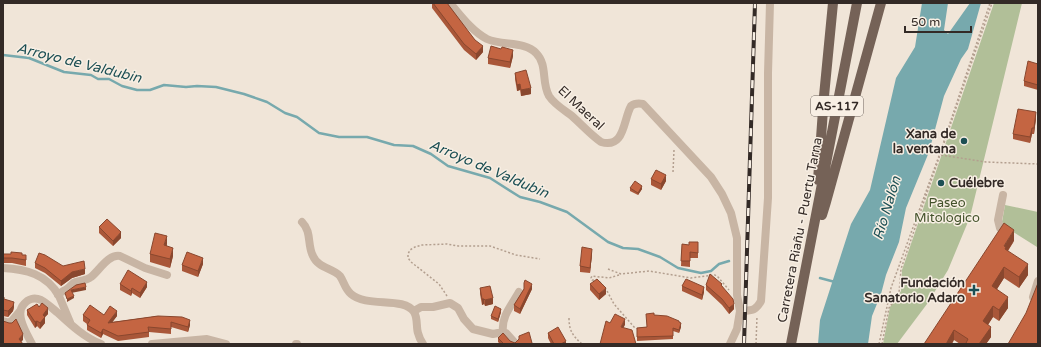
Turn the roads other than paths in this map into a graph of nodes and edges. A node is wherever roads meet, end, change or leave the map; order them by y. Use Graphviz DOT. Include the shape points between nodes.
graph roads {
  1 [pos="450,3"];
  2 [pos="770,3"];
  3 [pos="833,3"];
  4 [pos="857,3"];
  5 [pos="881,3"];
  6 [pos="1003,195"];
  7 [pos="818,210"];
  8 [pos="302,222"];
  9 [pos="1000,228"];
  10 [pos="812,241"];
  11 [pos="3,268"];
  12 [pos="167,275"];
  13 [pos="1038,281"];
  14 [pos="519,292"];
  15 [pos="58,295"];
  16 [pos="1030,306"];
  17 [pos="20,311"];
  18 [pos="414,311"];
  19 [pos="740,311"];
  20 [pos="3,321"];
  21 [pos="72,326"];
  22 [pos="503,332"];
  23 [pos="514,342"];
  24 [pos="32,344"];
  25 [pos="101,344"];
  26 [pos="152,344"];
  27 [pos="226,344"];
  28 [pos="424,344"];
  29 [pos="730,344"];
  30 [pos="791,344"];
  1 -- 19 [label="street, El Maeral" via="480,35 530,48 536,53 544,67 545,85 550,96 601,142 613,143 618,139 629,110 634,104 643,104 647,108 710,177 726,202 737,238 737,295"];
  2 -- 19 [label="street" via="768,198 761,301 753,310"];
  3 -- 7 [label="main road" via="824,96"];
  4 -- 7 [label="main road, Carretera Riañu - Puertu Tarna / AS-117"];
  5 -- 10 [label="main road" via="826,202"];
  6 -- 9 [label="street" via="998,220"];
  7 -- 10 [label="main road, Carretera Riañu - Puertu Tarna / AS-117"];
  8 -- 18 [label="street" via="308,230 315,261 340,277 352,295 367,302 401,304"];
  10 -- 30 [label="main road, Carretera Riañu - Puertu Tarna / AS-117"];
  11 -- 15 [label="street" via="32,272"];
  12 -- 15 [label="street" via="116,255 90,278 73,284"];
  13 -- 16 [label="street"];
  14 -- 22 [label="street" via="504,316"];
  15 -- 21 [label="street"];
  17 -- 20 [label="street" via="10,323"];
  17 -- 21 [label="street" via="27,300 40,299"];
  17 -- 24 [label="street"];
  18 -- 22 [label="street" via="421,307 453,304 473,328 493,334"];
  18 -- 28 [label="street" via="418,333"];
  19 -- 29 [label="street" via="737,329"];
  21 -- 25 [label="street"];
  22 -- 23 [label="street"];
  26 -- 27 [label="street" via="206,339"];
}
